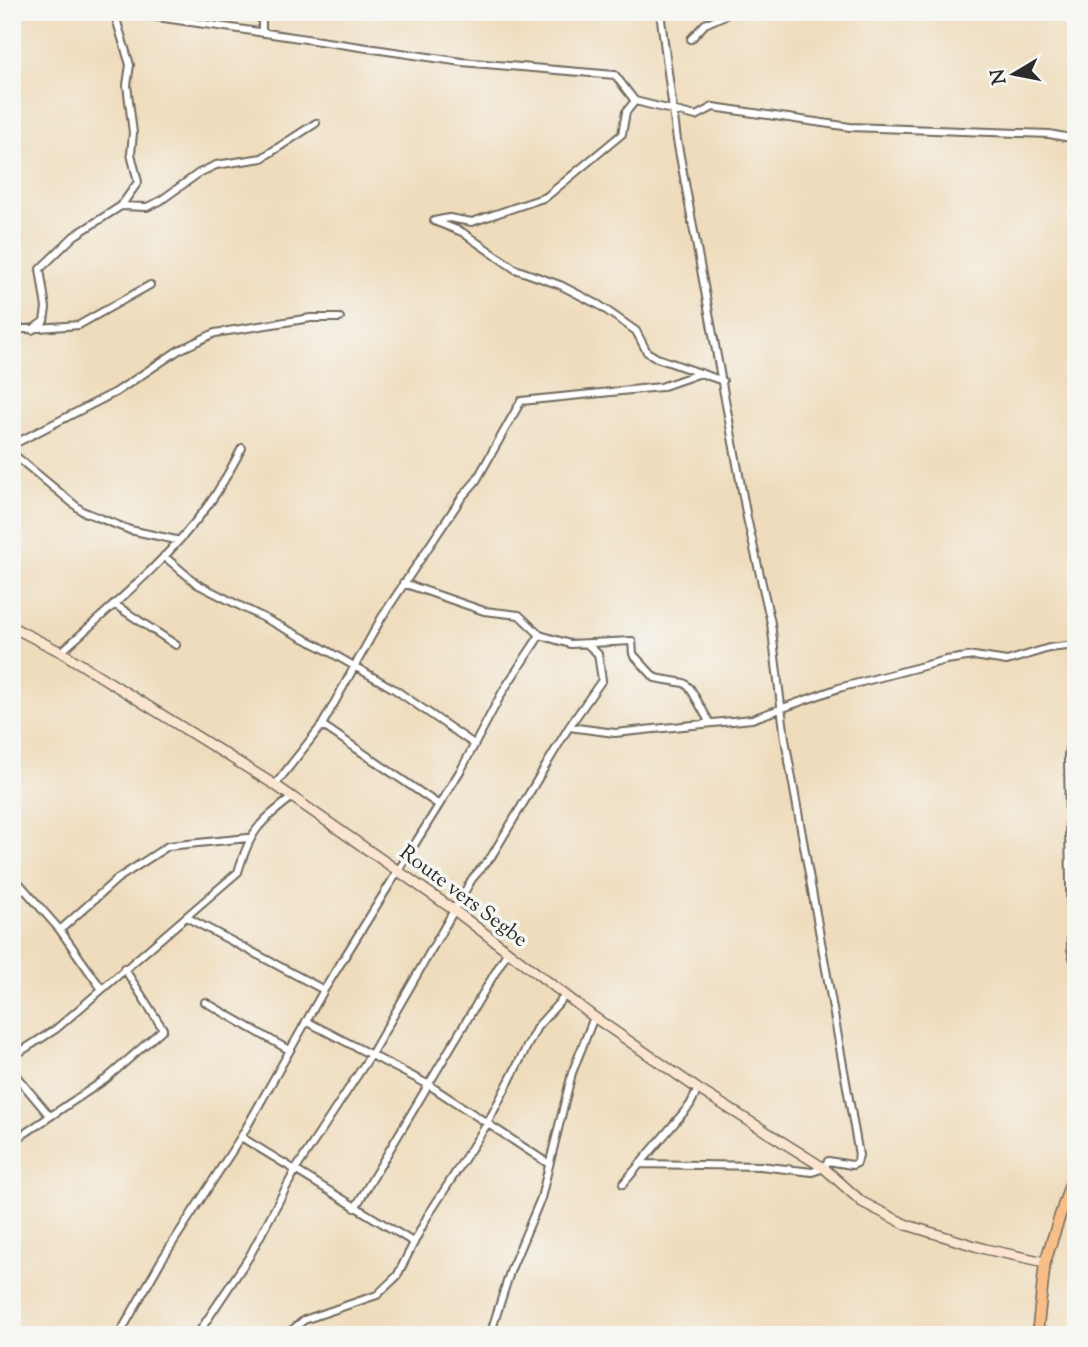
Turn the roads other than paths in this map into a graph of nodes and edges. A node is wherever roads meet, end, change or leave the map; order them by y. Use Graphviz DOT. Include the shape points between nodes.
graph roads {
  1 [pos="114,12"];
  2 [pos="123,12"];
  3 [pos="262,12"];
  4 [pos="660,12"];
  5 [pos="732,12"];
  6 [pos="262,33"];
  7 [pos="691,39"];
  8 [pos="635,102"];
  9 [pos="673,111"];
  10 [pos="316,123"];
  11 [pos="1076,139"];
  12 [pos="121,206"];
  13 [pos="150,285"];
  14 [pos="340,318"];
  15 [pos="12,330"];
  16 [pos="32,330"];
  17 [pos="701,373"];
  18 [pos="723,382"];
  19 [pos="12,445"];
  20 [pos="242,448"];
  21 [pos="12,453"];
  22 [pos="176,540"];
  23 [pos="164,556"];
  24 [pos="403,583"];
  25 [pos="114,604"];
  26 [pos="13,630"];
  27 [pos="540,635"];
  28 [pos="586,643"];
  29 [pos="176,645"];
  30 [pos="1076,645"];
  31 [pos="61,652"];
  32 [pos="352,667"];
  33 [pos="1076,703"];
  34 [pos="782,708"];
  35 [pos="710,723"];
  36 [pos="322,725"];
  37 [pos="569,727"];
  38 [pos="474,744"];
  39 [pos="275,785"];
  40 [pos="291,798"];
  41 [pos="439,806"];
  42 [pos="248,838"];
  43 [pos="400,870"];
  44 [pos="12,889"];
  45 [pos="454,909"];
  46 [pos="188,918"];
  47 [pos="60,930"];
  48 [pos="508,951"];
  49 [pos="124,968"];
  50 [pos="1076,969"];
  51 [pos="100,988"];
  52 [pos="324,990"];
  53 [pos="565,996"];
  54 [pos="205,1002"];
  55 [pos="594,1017"];
  56 [pos="306,1021"];
  57 [pos="289,1051"];
  58 [pos="372,1053"];
  59 [pos="12,1057"];
  60 [pos="12,1071"];
  61 [pos="429,1086"];
  62 [pos="698,1089"];
  63 [pos="48,1115"];
  64 [pos="488,1124"];
  65 [pos="241,1137"];
  66 [pos="12,1142"];
  67 [pos="549,1164"];
  68 [pos="640,1164"];
  69 [pos="1076,1166"];
  70 [pos="824,1168"];
  71 [pos="296,1169"];
  72 [pos="624,1184"];
  73 [pos="355,1208"];
  74 [pos="413,1242"];
  75 [pos="1045,1262"];
  76 [pos="12,1328"];
  77 [pos="22,1335"];
  78 [pos="119,1335"];
  79 [pos="197,1335"];
  80 [pos="286,1335"];
  81 [pos="490,1335"];
  82 [pos="1037,1335"];
  1 -- 12 [label="street" via="130,65 131,154 138,182"];
  2 -- 6 [label="street"];
  3 -- 6 [label="street"];
  4 -- 9 [label="street"];
  5 -- 7 [label="street" via="705,24"];
  6 -- 8 [label="street" via="462,62 615,75"];
  8 -- 9 [label="street"];
  8 -- 17 [label="street" via="626,112 622,134 546,197 472,222 434,220 462,232 515,269 599,305 636,331 657,358"];
  9 -- 11 [label="street" via="696,116 713,107 850,127 1049,134"];
  9 -- 18 [label="street"];
  10 -- 12 [label="street" via="261,158 216,165 199,173 153,204"];
  12 -- 16 [label="street" via="74,236 40,269 46,308 44,321"];
  13 -- 16 [label="street" via="79,325"];
  14 -- 19 [label="street" via="215,333"];
  15 -- 16 [label="street"];
  17 -- 18 [label="street"];
  17 -- 24 [label="street" via="661,387 521,401 476,481"];
  18 -- 34 [label="street" via="771,623"];
  20 -- 22 [label="street" via="211,501"];
  21 -- 22 [label="street" via="82,511 130,530"];
  22 -- 23 [label="street"];
  23 -- 25 [label="street"];
  23 -- 32 [label="street" via="197,584"];
  24 -- 27 [label="street" via="484,611 519,615"];
  24 -- 32 [label="street"];
  25 -- 29 [label="street"];
  25 -- 31 [label="street"];
  26 -- 31 [label="main road, Route vers Segbe"];
  27 -- 28 [label="street" via="570,644"];
  27 -- 38 [label="street"];
  28 -- 35 [label="street" via="632,641 633,653 655,678 690,688"];
  28 -- 37 [label="street" via="598,654 602,680"];
  30 -- 34 [label="street" via="1007,661 974,656 946,660"];
  31 -- 39 [label="main road, Route vers Segbe"];
  32 -- 36 [label="street"];
  32 -- 38 [label="street" via="394,689"];
  33 -- 50 [label="street" via="1068,755 1071,949"];
  34 -- 35 [label="street" via="752,719"];
  34 -- 70 [label="street" via="859,1155 852,1165 828,1161"];
  35 -- 37 [label="street" via="615,733"];
  36 -- 39 [label="street"];
  36 -- 41 [label="street"];
  37 -- 45 [label="street" via="491,858"];
  38 -- 41 [label="street"];
  39 -- 40 [label="main road, Route vers Segbe"];
  40 -- 42 [label="street" via="260,822"];
  40 -- 43 [label="main road, Route vers Segbe"];
  41 -- 43 [label="street"];
  42 -- 46 [label="street" via="238,872"];
  42 -- 47 [label="street" via="168,846 117,879"];
  43 -- 45 [label="main road, Route vers Segbe"];
  43 -- 52 [label="street"];
  44 -- 47 [label="street" via="19,883"];
  45 -- 48 [label="main road, Route vers Segbe"];
  45 -- 58 [label="street"];
  46 -- 49 [label="street"];
  46 -- 52 [label="street"];
  47 -- 51 [label="street"];
  48 -- 53 [label="main road, Route vers Segbe"];
  48 -- 61 [label="street"];
  49 -- 51 [label="street"];
  49 -- 63 [label="street" via="163,1029 106,1079"];
  51 -- 59 [label="street" via="55,1029"];
  52 -- 56 [label="street"];
  53 -- 55 [label="main road, Route vers Segbe"];
  53 -- 64 [label="street" via="537,1027"];
  54 -- 57 [label="street"];
  55 -- 62 [label="main road, Route vers Segbe"];
  55 -- 67 [label="street" via="572,1073"];
  56 -- 57 [label="street"];
  56 -- 58 [label="street"];
  57 -- 65 [label="street"];
  58 -- 61 [label="street"];
  58 -- 71 [label="street"];
  60 -- 63 [label="street"];
  61 -- 64 [label="street"];
  61 -- 73 [label="street"];
  62 -- 68 [label="street"];
  62 -- 70 [label="main road, Route vers Segbe"];
  63 -- 66 [label="street"];
  64 -- 67 [label="street"];
  64 -- 74 [label="street"];
  65 -- 71 [label="street"];
  65 -- 78 [label="street"];
  67 -- 81 [label="street" via="541,1198"];
  68 -- 70 [label="street" via="760,1166 812,1172"];
  68 -- 72 [label="street"];
  69 -- 75 [label="main road"];
  70 -- 75 [label="main road, Route vers Segbe" via="862,1202 907,1226 985,1250"];
  71 -- 73 [label="street"];
  71 -- 79 [label="street" via="249,1257"];
  73 -- 74 [label="street"];
  74 -- 80 [label="street" via="397,1276 377,1295 304,1320"];
  75 -- 82 [label="main road"];
  76 -- 77 [label="street"];
}
